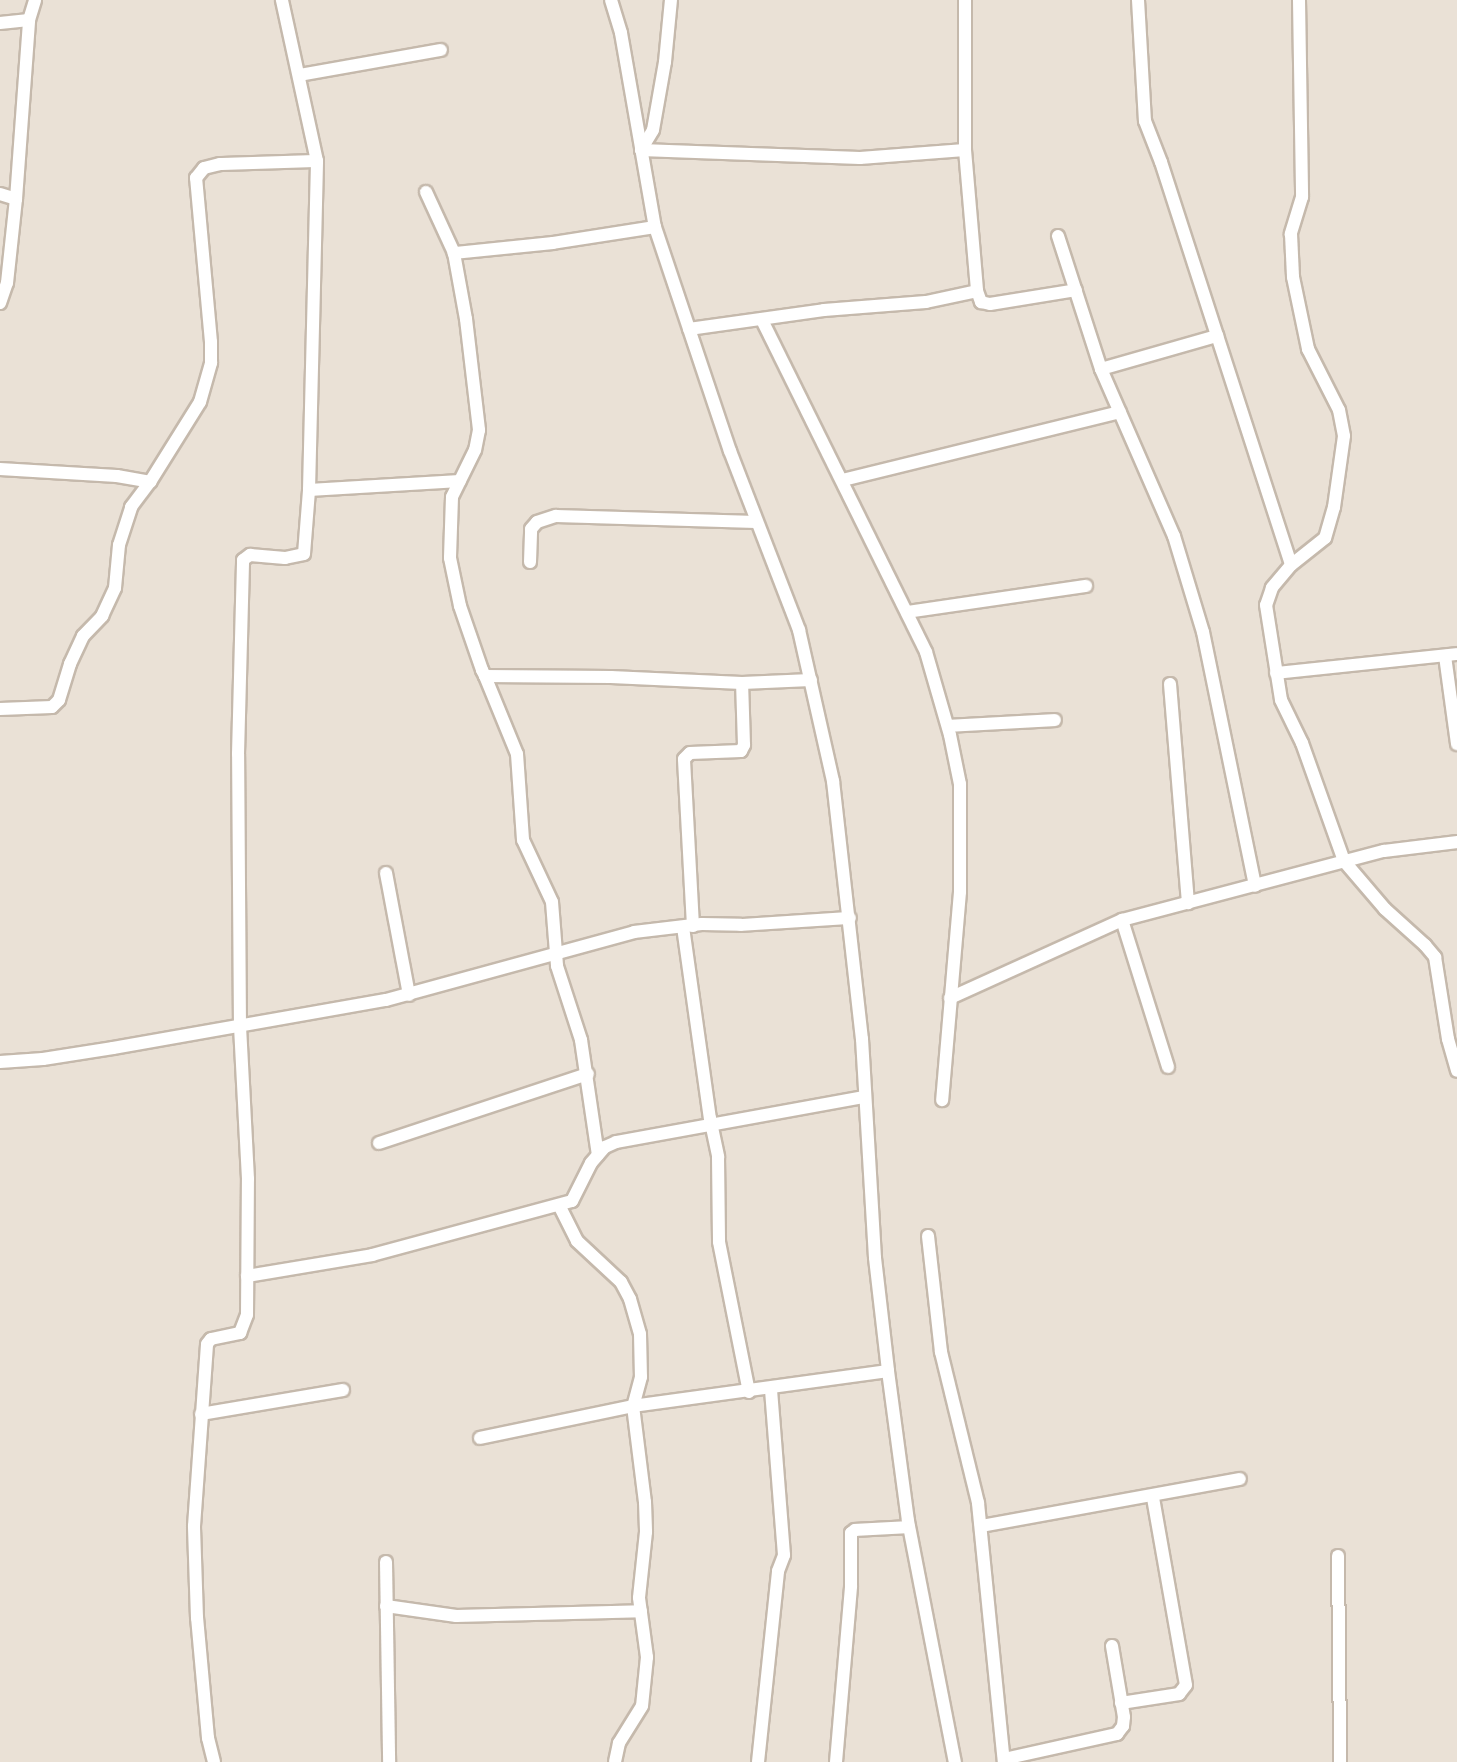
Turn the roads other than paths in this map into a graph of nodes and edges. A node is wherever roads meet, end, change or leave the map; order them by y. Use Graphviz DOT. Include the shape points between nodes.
graph roads {
  1 [pos="35,0"];
  2 [pos="282,0"];
  3 [pos="611,0"];
  4 [pos="671,0"];
  5 [pos="965,0"];
  6 [pos="1138,0"];
  7 [pos="1299,0"];
  8 [pos="29,20"];
  9 [pos="0,23"];
  10 [pos="441,50"];
  11 [pos="299,75"];
  12 [pos="642,150"];
  13 [pos="965,150"];
  14 [pos="317,161"];
  15 [pos="426,192"];
  16 [pos="0,194"];
  17 [pos="16,199"];
  18 [pos="655,227"];
  19 [pos="1058,236"];
  20 [pos="454,253"];
  21 [pos="1076,290"];
  22 [pos="977,291"];
  23 [pos="0,303"];
  24 [pos="761,320"];
  25 [pos="689,329"];
  26 [pos="1217,337"];
  27 [pos="1101,369"];
  28 [pos="1119,412"];
  29 [pos="0,469"];
  30 [pos="843,480"];
  31 [pos="460,481"];
  32 [pos="150,482"];
  33 [pos="309,490"];
  34 [pos="756,522"];
  35 [pos="530,562"];
  36 [pos="1291,565"];
  37 [pos="1086,586"];
  38 [pos="907,612"];
  39 [pos="1451,655"];
  40 [pos="1276,673"];
  41 [pos="485,676"];
  42 [pos="811,680"];
  43 [pos="742,683"];
  44 [pos="1170,684"];
  45 [pos="0,709"];
  46 [pos="1055,720"];
  47 [pos="948,726"];
  48 [pos="1457,744"];
  49 [pos="1457,842"];
  50 [pos="1344,861"];
  51 [pos="386,873"];
  52 [pos="1255,886"];
  53 [pos="1188,903"];
  54 [pos="850,918"];
  55 [pos="1122,920"];
  56 [pos="688,926"];
  57 [pos="556,955"];
  58 [pos="409,995"];
  59 [pos="950,998"];
  60 [pos="240,1028"];
  61 [pos="0,1062"];
  62 [pos="1168,1067"];
  63 [pos="1457,1071"];
  64 [pos="588,1074"];
  65 [pos="864,1097"];
  66 [pos="942,1100"];
  67 [pos="712,1127"];
  68 [pos="379,1143"];
  69 [pos="598,1155"];
  70 [pos="559,1205"];
  71 [pos="928,1236"];
  72 [pos="247,1276"];
  73 [pos="888,1371"];
  74 [pos="771,1389"];
  75 [pos="343,1390"];
  76 [pos="749,1392"];
  77 [pos="633,1406"];
  78 [pos="201,1414"];
  79 [pos="480,1438"];
  80 [pos="1240,1479"];
  81 [pos="1153,1497"];
  82 [pos="981,1526"];
  83 [pos="909,1527"];
  84 [pos="1338,1556"];
  85 [pos="386,1562"];
  86 [pos="386,1606"];
  87 [pos="641,1611"];
  88 [pos="1112,1646"];
  89 [pos="1121,1703"];
  90 [pos="1004,1761"];
  91 [pos="214,1762"];
  92 [pos="389,1762"];
  93 [pos="615,1762"];
  94 [pos="758,1762"];
  95 [pos="836,1762"];
  96 [pos="955,1762"];
  97 [pos="1340,1762"];
  1 -- 8 [label="street"];
  2 -- 11 [label="street"];
  3 -- 12 [label="street"];
  4 -- 12 [label="street" via="653,130"];
  5 -- 13 [label="street"];
  6 -- 26 [label="street" via="1145,121"];
  7 -- 36 [label="street" via="1302,197 1291,234 1293,277 1308,349 1339,410 1343,436 1325,538"];
  8 -- 9 [label="street"];
  8 -- 17 [label="street"];
  10 -- 11 [label="street"];
  11 -- 14 [label="street"];
  12 -- 13 [label="street" via="860,158"];
  12 -- 18 [label="street"];
  13 -- 22 [label="street"];
  14 -- 32 [label="street" via="220,164 204,168 196,177 211,363 200,402"];
  14 -- 33 [label="street"];
  15 -- 20 [label="street"];
  16 -- 17 [label="street"];
  17 -- 23 [label="street" via="7,283"];
  18 -- 20 [label="street"];
  18 -- 25 [label="street"];
  19 -- 21 [label="street"];
  20 -- 31 [label="street" via="479,430"];
  21 -- 22 [label="street" via="990,304 981,302"];
  21 -- 27 [label="street"];
  22 -- 24 [label="street" via="926,302"];
  24 -- 25 [label="street"];
  24 -- 30 [label="street"];
  25 -- 34 [label="street"];
  26 -- 27 [label="street"];
  26 -- 36 [label="street"];
  27 -- 28 [label="street"];
  28 -- 30 [label="street"];
  28 -- 52 [label="street" via="1174,536 1203,632"];
  29 -- 32 [label="street"];
  30 -- 38 [label="street"];
  31 -- 33 [label="street"];
  31 -- 41 [label="street" via="449,519 452,574"];
  32 -- 45 [label="street" via="123,527 110,603 83,636 59,700 52,707"];
  33 -- 60 [label="street" via="304,554 285,558 250,555 243,561 238,754"];
  34 -- 35 [label="street" via="556,516 531,529"];
  34 -- 42 [label="street" via="795,619"];
  36 -- 40 [label="street" via="1265,605"];
  37 -- 38 [label="street"];
  38 -- 47 [label="street" via="926,652"];
  39 -- 40 [label="street"];
  39 -- 48 [label="street"];
  40 -- 50 [label="street" via="1281,701 1302,743"];
  41 -- 43 [label="street"];
  41 -- 57 [label="street" via="517,754 523,840 552,902"];
  42 -- 43 [label="street"];
  42 -- 54 [label="street" via="833,781"];
  43 -- 56 [label="street" via="741,751 690,753 684,759"];
  44 -- 53 [label="street"];
  46 -- 47 [label="street"];
  47 -- 59 [label="street" via="960,784 960,892"];
  49 -- 50 [label="street"];
  50 -- 52 [label="street"];
  50 -- 63 [label="street" via="1435,957"];
  51 -- 58 [label="street"];
  52 -- 53 [label="street"];
  53 -- 55 [label="street"];
  54 -- 56 [label="street"];
  54 -- 65 [label="street"];
  55 -- 59 [label="street"];
  55 -- 62 [label="street"];
  56 -- 57 [label="street" via="634,932"];
  56 -- 67 [label="street"];
  57 -- 58 [label="street"];
  57 -- 64 [label="street"];
  58 -- 60 [label="street"];
  59 -- 66 [label="street"];
  60 -- 61 [label="street"];
  60 -- 72 [label="street" via="248,1179"];
  64 -- 68 [label="street"];
  64 -- 69 [label="street"];
  65 -- 67 [label="street"];
  65 -- 73 [label="street"];
  67 -- 69 [label="street" via="616,1142"];
  67 -- 76 [label="street" via="718,1157 719,1242"];
  69 -- 70 [label="street" via="572,1201"];
  70 -- 72 [label="street" via="372,1255"];
  70 -- 77 [label="street" via="577,1241 621,1282 630,1299 642,1362"];
  71 -- 82 [label="street" via="941,1352"];
  72 -- 78 [label="street" via="243,1329 206,1344"];
  73 -- 74 [label="street"];
  73 -- 83 [label="street"];
  74 -- 76 [label="street"];
  74 -- 94 [label="street" via="784,1555 778,1571"];
  75 -- 78 [label="street"];
  76 -- 77 [label="street"];
  77 -- 79 [label="street"];
  77 -- 87 [label="street" via="645,1502"];
  78 -- 91 [label="street" via="194,1526 197,1618"];
  80 -- 81 [label="street"];
  81 -- 82 [label="street"];
  81 -- 89 [label="street" via="1186,1685 1179,1694"];
  82 -- 90 [label="street"];
  83 -- 95 [label="street" via="850,1533 851,1586"];
  83 -- 96 [label="street"];
  84 -- 97 [label="street"];
  85 -- 86 [label="street"];
  86 -- 87 [label="street" via="456,1616"];
  86 -- 92 [label="street"];
  87 -- 93 [label="street" via="647,1657 642,1706 619,1743"];
  88 -- 89 [label="street"];
  89 -- 90 [label="street" via="1124,1726 1117,1734"];
}
